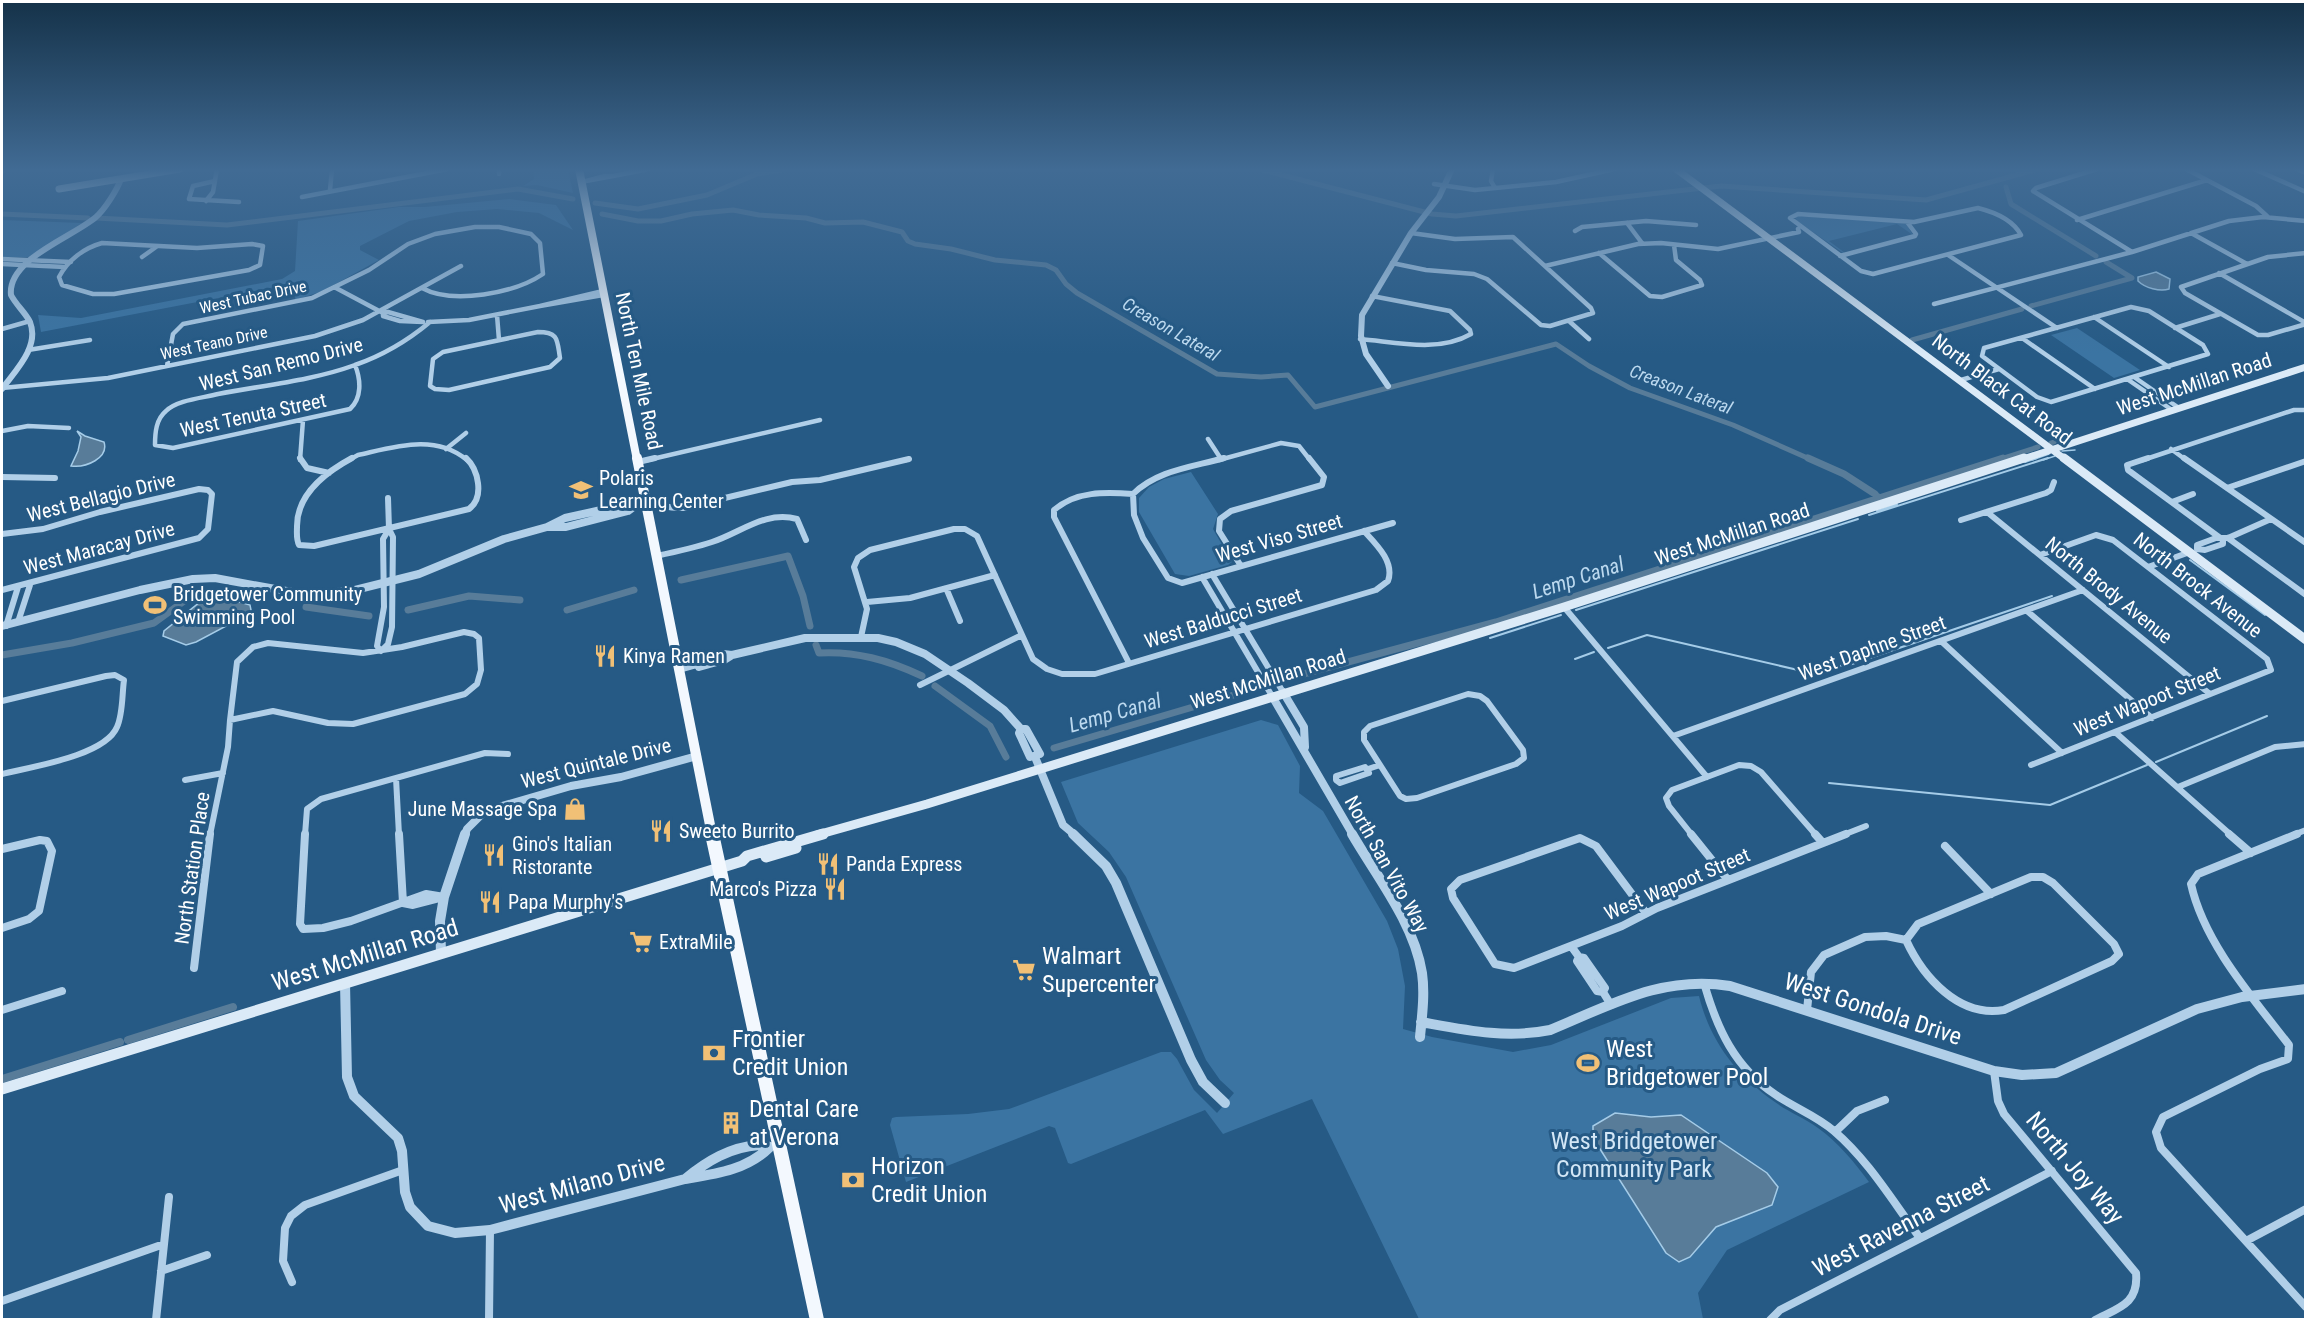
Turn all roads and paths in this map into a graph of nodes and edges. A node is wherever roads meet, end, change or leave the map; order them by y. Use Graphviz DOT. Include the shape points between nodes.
graph roads {
  1 [pos="72,231"];
  2 [pos="456,231"];
  3 [pos="512,231"];
  4 [pos="592,231"];
  5 [pos="1633,231"];
  6 [pos="1762,231"];
  7 [pos="1799,231"];
  8 [pos="1802,231"];
  9 [pos="1913,231"];
  10 [pos="2017,231"];
  11 [pos="2096,231"];
  12 [pos="2199,231"];
  13 [pos="1411,233"];
  14 [pos="2191,233"];
  15 [pos="1771,237"];
  16 [pos="1642,243"];
  17 [pos="1674,245"];
  18 [pos="156,246"];
  19 [pos="2132,252"];
  20 [pos="1599,253"];
  21 [pos="2306,253"];
  22 [pos="1948,255"];
  23 [pos="1840,256"];
  24 [pos="142,257"];
  25 [pos="2,259"];
  26 [pos="29,262"];
  27 [pos="72,262"];
  28 [pos="1392,263"];
  29 [pos="2,264"];
  30 [pos="2247,264"];
  31 [pos="461,266"];
  32 [pos="1545,266"];
  33 [pos="65,267"];
  34 [pos="2219,273"];
  35 [pos="1996,287"];
  36 [pos="336,288"];
  37 [pos="422,288"];
  38 [pos="603,293"];
  39 [pos="1372,296"];
  40 [pos="1934,304"];
  41 [pos="381,312"];
  42 [pos="2220,314"];
  43 [pos="497,315"];
  44 [pos="2094,317"];
  45 [pos="30,321"];
  46 [pos="1569,321"];
  47 [pos="430,322"];
  48 [pos="2306,323"];
  49 [pos="2057,328"];
  50 [pos="2175,328"];
  51 [pos="2,329"];
  52 [pos="2022,338"];
  53 [pos="1360,339"];
  54 [pos="1589,339"];
  55 [pos="90,340"];
  56 [pos="499,340"];
  57 [pos="28,350"];
  58 [pos="354,364"];
  59 [pos="167,366"];
  60 [pos="2306,366"];
  61 [pos="2169,367"];
  62 [pos="1999,369"];
  63 [pos="2130,378"];
  64 [pos="1961,380"];
  65 [pos="1388,386"];
  66 [pos="2,388"];
  67 [pos="2095,389"];
  68 [pos="2176,409"];
  69 [pos="2305,410"];
  70 [pos="303,420"];
  71 [pos="820,420"];
  72 [pos="69,428"];
  73 [pos="2,431"];
  74 [pos="466,433"];
  75 [pos="1208,439"];
  76 [pos="158,447"];
  77 [pos="2052,449"];
  78 [pos="2171,449"];
  79 [pos="446,450"];
  80 [pos="909,459"];
  81 [pos="1221,459"];
  82 [pos="2306,461"];
  83 [pos="638,462"];
  84 [pos="329,473"];
  85 [pos="2,477"];
  86 [pos="55,478"];
  87 [pos="2054,482"];
  88 [pos="2227,488"];
  89 [pos="1132,494"];
  90 [pos="2193,494"];
  91 [pos="388,498"];
  92 [pos="2172,502"];
  93 [pos="642,504"];
  94 [pos="1987,512"];
  95 [pos="2271,519"];
  96 [pos="1961,520"];
  97 [pos="1393,523"];
  98 [pos="389,529"];
  99 [pos="1364,531"];
  100 [pos="2,534"];
  101 [pos="203,536"];
  102 [pos="2226,539"];
  103 [pos="806,540"];
  104 [pos="2304,541"];
  105 [pos="2193,551"];
  106 [pos="2040,555"];
  107 [pos="656,556"];
  108 [pos="1242,566"];
  109 [pos="2148,567"];
  110 [pos="1212,574"];
  111 [pos="995,575"];
  112 [pos="1202,577"];
  113 [pos="394,582"];
  114 [pos="30,585"];
  115 [pos="384,585"];
  116 [pos="18,587"];
  117 [pos="946,588"];
  118 [pos="2,590"];
  119 [pos="2083,590"];
  120 [pos="2306,595"];
  121 [pos="867,602"];
  122 [pos="1564,607"];
  123 [pos="2027,611"];
  124 [pos="960,621"];
  125 [pos="17,623"];
  126 [pos="4,626"];
  127 [pos="1245,629"];
  128 [pos="1234,632"];
  129 [pos="1022,635"];
  130 [pos="861,637"];
  131 [pos="2306,640"];
  132 [pos="1941,641"];
  133 [pos="381,651"];
  134 [pos="1129,663"];
  135 [pos="2271,665"];
  136 [pos="679,669"];
  137 [pos="949,670"];
  138 [pos="920,685"];
  139 [pos="1283,692"];
  140 [pos="2210,694"];
  141 [pos="1272,696"];
  142 [pos="2,701"];
  143 [pos="2152,718"];
  144 [pos="230,720"];
  145 [pos="2115,732"];
  146 [pos="1672,736"];
  147 [pos="2306,744"];
  148 [pos="1305,748"];
  149 [pos="2062,753"];
  150 [pos="508,754"];
  151 [pos="697,756"];
  152 [pos="1380,765"];
  153 [pos="2031,765"];
  154 [pos="1040,768"];
  155 [pos="223,772"];
  156 [pos="2,774"];
  157 [pos="1707,777"];
  158 [pos="396,778"];
  159 [pos="185,780"];
  160 [pos="1323,785"];
  161 [pos="2178,787"];
  162 [pos="1866,826"];
  163 [pos="2306,830"];
  164 [pos="1823,843"];
  165 [pos="1945,846"];
  166 [pos="2,849"];
  167 [pos="2251,853"];
  168 [pos="719,868"];
  169 [pos="1728,880"];
  170 [pos="1991,894"];
  171 [pos="444,897"];
  172 [pos="403,903"];
  173 [pos="1646,914"];
  174 [pos="2,928"];
  175 [pos="1906,940"];
  176 [pos="1571,946"];
  177 [pos="441,953"];
  178 [pos="194,968"];
  179 [pos="1704,982"];
  180 [pos="345,983"];
  181 [pos="2306,989"];
  182 [pos="62,991"];
  183 [pos="2249,994"];
  184 [pos="1611,1005"];
  185 [pos="2,1010"];
  186 [pos="1808,1010"];
  187 [pos="1421,1022"];
  188 [pos="1420,1037"];
  189 [pos="1994,1071"];
  190 [pos="2,1089"];
  191 [pos="1886,1100"];
  192 [pos="1225,1103"];
  193 [pos="1835,1132"];
  194 [pos="775,1145"];
  195 [pos="403,1170"];
  196 [pos="2052,1171"];
  197 [pos="685,1179"];
  198 [pos="169,1197"];
  199 [pos="2306,1209"];
  200 [pos="490,1230"];
  201 [pos="1920,1238"];
  202 [pos="2246,1241"];
  203 [pos="164,1244"];
  204 [pos="207,1255"];
  205 [pos="161,1270"];
  206 [pos="292,1282"];
  207 [pos="2,1301"];
  208 [pos="2306,1307"];
  209 [pos="156,1320"];
  210 [pos="489,1320"];
  211 [pos="817,1320"];
  212 [pos="1770,1320"];
  213 [pos="2095,1320"];
  1 -- 26 [label="street"];
  2 -- 36 [label="street, West Tubac Drive" via="408,244"];
  3 -- 37 [label="street, West Tubac Drive" via="531,234 540,243 543,274 537,280 460,296 434,294"];
  4 -- 38 [label="main road, North Ten Mile Road"];
  5 -- 16 [label="street"];
  6 -- 15 [label="main road, North Black Cat Road"];
  7 -- 15 [label="street"];
  8 -- 23 [label="street"];
  9 -- 23 [label="street" via="1913,237"];
  10 -- 22 [label="street" via="2021,233 2018,237"];
  11 -- 19 [label="street"];
  12 -- 14 [label="street"];
  13 -- 28 [label="street"];
  13 -- 32 [label="street" via="1455,240 1511,237"];
  14 -- 19 [label="street"];
  14 -- 30 [label="street"];
  15 -- 17 [label="street" via="1718,249"];
  15 -- 64 [label="main road, North Black Cat Road"];
  16 -- 17 [label="street"];
  16 -- 20 [label="street"];
  17 -- 20 [label="street" via="1676,260 1702,285 1654,297"];
  18 -- 24 [label="street"];
  18 -- 27 [label="street" via="96,245"];
  18 -- 33 [label="street" via="263,246 258,267 126,293 103,295 68,289 59,277"];
  19 -- 35 [label="street"];
  20 -- 32 [label="street"];
  21 -- 30 [label="street" via="2280,254"];
  22 -- 23 [label="street" via="1878,274 1868,274"];
  22 -- 35 [label="street"];
  25 -- 26 [label="street"];
  26 -- 27 [label="street"];
  26 -- 29 [label="street"];
  26 -- 33 [label="street"];
  26 -- 45 [label="street" via="12,280 9,294"];
  27 -- 33 [label="street"];
  28 -- 39 [label="street"];
  28 -- 46 [label="street" via="1487,279 1541,325"];
  30 -- 34 [label="street"];
  31 -- 37 [label="street, West Teano Drive"];
  32 -- 46 [label="street" via="1591,308 1593,313"];
  34 -- 42 [label="street" via="2181,287"];
  34 -- 48 [label="street"];
  35 -- 40 [label="street"];
  35 -- 49 [label="street"];
  36 -- 41 [label="street"];
  36 -- 59 [label="street, West Tubac Drive" via="305,300 179,327 173,334"];
  37 -- 41 [label="street, West Teano Drive"];
  38 -- 43 [label="street"];
  38 -- 83 [label="main road, North Ten Mile Road"];
  39 -- 53 [label="street" via="1362,315"];
  39 -- 53 [label="street" via="1450,311 1471,334 1434,345"];
  41 -- 47 [label="street" via="400,321"];
  41 -- 59 [label="street, West Teano Drive" via="315,336"];
  42 -- 48 [label="street" via="2258,335"];
  42 -- 50 [label="street"];
  43 -- 47 [label="street"];
  43 -- 56 [label="street"];
  44 -- 49 [label="street"];
  44 -- 50 [label="street" via="2138,307"];
  44 -- 61 [label="street"];
  45 -- 51 [label="street"];
  45 -- 57 [label="street" via="33,332"];
  46 -- 54 [label="street"];
  47 -- 58 [label="street, West San Remo Drive" via="397,348"];
  49 -- 52 [label="street"];
  50 -- 61 [label="street" via="2208,351 2205,356"];
  52 -- 62 [label="street" via="1984,348 1981,353 1985,359"];
  52 -- 67 [label="street"];
  53 -- 65 [label="street" via="1369,361"];
  55 -- 57 [label="street"];
  56 -- 56 [label="street" via="443,352 433,359 430,386 446,390 550,367 560,358 556,337 550,332"];
  57 -- 66 [label="street"];
  58 -- 70 [label="street, West Tenuta Street" via="358,388 353,407"];
  58 -- 76 [label="street, West San Remo Drive" via="180,403 166,409 159,418 154,442"];
  59 -- 66 [label="street, West Teano Drive" via="77,383"];
  60 -- 68 [label="main road, West McMillan Road"];
  61 -- 63 [label="street"];
  62 -- 64 [label="street"];
  62 -- 67 [label="street" via="2046,401"];
  63 -- 67 [label="street"];
  63 -- 68 [label="street"];
  64 -- 77 [label="main road, North Black Cat Road"];
  68 -- 77 [label="main road, West McMillan Road"];
  69 -- 78 [label="street" via="2294,410"];
  70 -- 76 [label="street, West Tenuta Street" via="173,448"];
  70 -- 84 [label="street" via="300,461 307,468"];
  71 -- 83 [label="street"];
  72 -- 73 [label="street" via="28,426"];
  74 -- 79 [label="street"];
  75 -- 81 [label="street"];
  77 -- 105 [label="main road, North Black Cat Road"];
  77 -- 122 [label="main road, West McMillan Road"];
  78 -- 88 [label="street"];
  78 -- 92 [label="street" via="2127,465 2128,470"];
  79 -- 84 [label="street" via="426,444 400,445 358,455"];
  79 -- 98 [label="street" via="463,456 474,468 477,497 472,506"];
  80 -- 93 [label="street" via="683,508"];
  81 -- 89 [label="street" via="1158,476"];
  81 -- 108 [label="street" via="1293,444 1304,450 1324,477 1319,487 1231,511 1220,519 1219,531"];
  82 -- 88 [label="street"];
  83 -- 93 [label="main road, North Ten Mile Road"];
  84 -- 98 [label="street" via="298,511 297,542 301,547"];
  85 -- 86 [label="street"];
  87 -- 94 [label="street" via="2046,493"];
  88 -- 95 [label="street"];
  89 -- 112 [label="street, West Viso Street" via="1135,519 1168,578 1182,583"];
  89 -- 134 [label="street" via="1092,494 1065,500 1054,510 1054,518"];
  90 -- 92 [label="street"];
  91 -- 98 [label="street"];
  92 -- 102 [label="street"];
  93 -- 107 [label="main road, North Ten Mile Road"];
  93 -- 113 [label="street" via="566,528 547,527 504,539"];
  94 -- 96 [label="street"];
  94 -- 106 [label="street, North Brody Avenue"];
  95 -- 102 [label="street"];
  95 -- 104 [label="street"];
  97 -- 99 [label="street, West Viso Street"];
  98 -- 113 [label="street" via="393,537"];
  98 -- 115 [label="street" via="382,539"];
  99 -- 108 [label="street, West Viso Street"];
  99 -- 127 [label="street, West Balducci Street" via="1388,563 1388,581 1376,590"];
  100 -- 101 [label="street, West Bellagio Drive" via="44,529 199,489 212,494 208,529"];
  101 -- 114 [label="street, West Maracay Drive"];
  102 -- 105 [label="street" via="2207,541"];
  102 -- 120 [label="street"];
  103 -- 107 [label="street" via="800,522 785,516 755,523 715,542"];
  105 -- 109 [label="street"];
  105 -- 131 [label="main road, North Black Cat Road"];
  106 -- 109 [label="street, North Brock Avenue" via="2102,535"];
  106 -- 119 [label="street, North Brody Avenue"];
  107 -- 136 [label="main road, North Ten Mile Road"];
  108 -- 110 [label="street, West Viso Street"];
  109 -- 135 [label="street, North Brock Avenue"];
  110 -- 112 [label="street, West Viso Street"];
  110 -- 127 [label="street"];
  111 -- 117 [label="street"];
  111 -- 121 [label="street" via="977,536 965,529 954,529 870,550 858,558 854,567"];
  111 -- 129 [label="street"];
  112 -- 128 [label="street"];
  113 -- 115 [label="street"];
  113 -- 133 [label="street" via="392,627 388,644"];
  114 -- 116 [label="street, West Maracay Drive"];
  114 -- 125 [label="street"];
  115 -- 125 [label="street" via="303,594 215,578 193,579"];
  115 -- 133 [label="street" via="377,646"];
  116 -- 118 [label="street, West Maracay Drive"];
  116 -- 126 [label="street"];
  117 -- 121 [label="street" via="899,600"];
  117 -- 124 [label="street"];
  119 -- 123 [label="street, West Daphne Street"];
  119 -- 140 [label="street, North Brody Avenue"];
  121 -- 130 [label="street" via="868,615"];
  122 -- 139 [label="main road, West McMillan Road"];
  122 -- 146 [label="street"];
  123 -- 132 [label="street, West Daphne Street"];
  123 -- 143 [label="street"];
  125 -- 126 [label="street"];
  127 -- 128 [label="street, West Balducci Street"];
  127 -- 139 [label="street"];
  128 -- 134 [label="street, West Balducci Street"];
  128 -- 141 [label="street"];
  129 -- 134 [label="street, West Balducci Street" via="1029,653 1042,667 1065,675 1095,674"];
  129 -- 137 [label="street"];
  130 -- 136 [label="street" via="805,638"];
  130 -- 137 [label="street" via="897,642"];
  132 -- 146 [label="street, West Daphne Street"];
  132 -- 149 [label="street"];
  133 -- 144 [label="street, North Station Place" via="354,653 275,643 245,652 237,662"];
  133 -- 144 [label="street" via="464,632 474,634 479,638 482,676 474,689 465,694 353,724 328,723 273,711"];
  135 -- 140 [label="street, West Wapoot Street" via="2271,670"];
  136 -- 151 [label="main road, North Ten Mile Road"];
  137 -- 138 [label="street"];
  137 -- 154 [label="street" via="1026,729 1040,754 1035,757"];
  139 -- 141 [label="main road, West McMillan Road"];
  139 -- 148 [label="street, North San Vito Way" via="1304,727"];
  140 -- 143 [label="street, West Wapoot Street"];
  141 -- 148 [label="street, North San Vito Way"];
  141 -- 154 [label="main road, West McMillan Road"];
  142 -- 156 [label="street" via="106,676 121,677 125,684 117,727 100,744 81,753"];
  143 -- 145 [label="street, West Wapoot Street"];
  144 -- 155 [label="street, North Station Place"];
  145 -- 149 [label="street, West Wapoot Street"];
  145 -- 161 [label="street"];
  146 -- 157 [label="street"];
  147 -- 161 [label="street" via="2275,747"];
  148 -- 160 [label="street, North San Vito Way"];
  149 -- 153 [label="street, West Wapoot Street"];
  150 -- 158 [label="street" via="485,753"];
  151 -- 168 [label="main road, North Ten Mile Road"];
  151 -- 171 [label="street, West Quintale Drive" via="571,786 485,812 467,830"];
  152 -- 152 [label="street" via="1364,740 1364,732 1370,726 1468,694 1487,701 1523,750 1524,758 1516,764 1406,799 1396,792"];
  152 -- 160 [label="street" via="1336,776 1336,780"];
  154 -- 168 [label="main road, West McMillan Road" via="747,856"];
  154 -- 192 [label="street" via="1063,825 1099,858 1116,883 1191,1060 1203,1082"];
  155 -- 159 [label="street, North Station Place"];
  155 -- 178 [label="street, North Station Place" via="210,835"];
  157 -- 164 [label="street" via="1739,765 1751,766 1761,772"];
  157 -- 169 [label="street" via="1672,790 1666,798"];
  158 -- 172 [label="street"];
  158 -- 172 [label="street" via="311,804 305,814 300,924 303,929 317,930"];
  160 -- 187 [label="street, North San Vito Way" via="1407,930 1424,989"];
  161 -- 167 [label="street"];
  162 -- 164 [label="street, West Wapoot Street"];
  163 -- 167 [label="street"];
  164 -- 169 [label="street, West Wapoot Street"];
  165 -- 170 [label="street"];
  166 -- 174 [label="street" via="32,840 47,841 52,851 42,905 35,916"];
  167 -- 183 [label="street" via="2198,874 2191,884 2225,961"];
  168 -- 177 [label="main road, West McMillan Road"];
  168 -- 194 [label="main road, North Ten Mile Road"];
  169 -- 173 [label="street, West Wapoot Street"];
  170 -- 175 [label="street" via="1918,924"];
  170 -- 175 [label="street" via="2031,877 2043,877 2114,944 2119,954 2112,961 2032,998 1992,1012 1945,994 1916,962"];
  171 -- 172 [label="street" via="413,905"];
  171 -- 177 [label="street"];
  173 -- 176 [label="street, West Wapoot Street"];
  173 -- 176 [label="street, West Wapoot Street" via="1596,846 1587,840 1573,839 1460,880 1451,889 1491,960 1501,967 1514,968"];
  175 -- 186 [label="street" via="1865,937 1824,955 1811,972"];
  176 -- 184 [label="street" via="1597,991 1603,992"];
  177 -- 180 [label="main road, West McMillan Road"];
  179 -- 184 [label="street, West Gondola Drive" via="1668,984"];
  179 -- 186 [label="street, West Gondola Drive"];
  179 -- 193 [label="street" via="1714,1020 1749,1074"];
  180 -- 190 [label="main road, West McMillan Road"];
  180 -- 195 [label="street, West Milano Drive" via="347,1077 354,1096 398,1138"];
  181 -- 183 [label="street, West Gondola Drive"];
  182 -- 185 [label="street"];
  183 -- 189 [label="street, West Gondola Drive" via="2181,1015 2056,1073 2022,1075"];
  183 -- 202 [label="street" via="2289,1045 2288,1059 2163,1117 2156,1136 2161,1148"];
  184 -- 187 [label="street, West Gondola Drive" via="1532,1035 1507,1037"];
  186 -- 189 [label="street, West Gondola Drive"];
  187 -- 188 [label="street, North San Vito Way"];
  189 -- 196 [label="street, North Joy Way" via="2001,1108"];
  191 -- 193 [label="street" via="1853,1111"];
  193 -- 201 [label="street" via="1859,1156"];
  194 -- 197 [label="street, West Milano Drive" via="762,1156 728,1172"];
  194 -- 197 [label="street, West Milano Drive" via="759,1144 727,1153 701,1165"];
  194 -- 211 [label="main road, North Ten Mile Road"];
  195 -- 200 [label="street, West Milano Drive" via="411,1207 428,1226 455,1233"];
  195 -- 206 [label="street" via="305,1205 291,1216 285,1228 283,1261"];
  196 -- 201 [label="street, West Ravenna Street"];
  196 -- 213 [label="street, North Joy Way" via="2136,1273 2137,1294"];
  197 -- 200 [label="street, West Milano Drive"];
  198 -- 203 [label="street"];
  199 -- 202 [label="street"];
  200 -- 210 [label="street"];
  201 -- 212 [label="street, West Ravenna Street" via="1780,1310"];
  202 -- 208 [label="street"];
  203 -- 205 [label="street"];
  203 -- 207 [label="street"];
  204 -- 205 [label="street"];
  205 -- 209 [label="street"];
}
